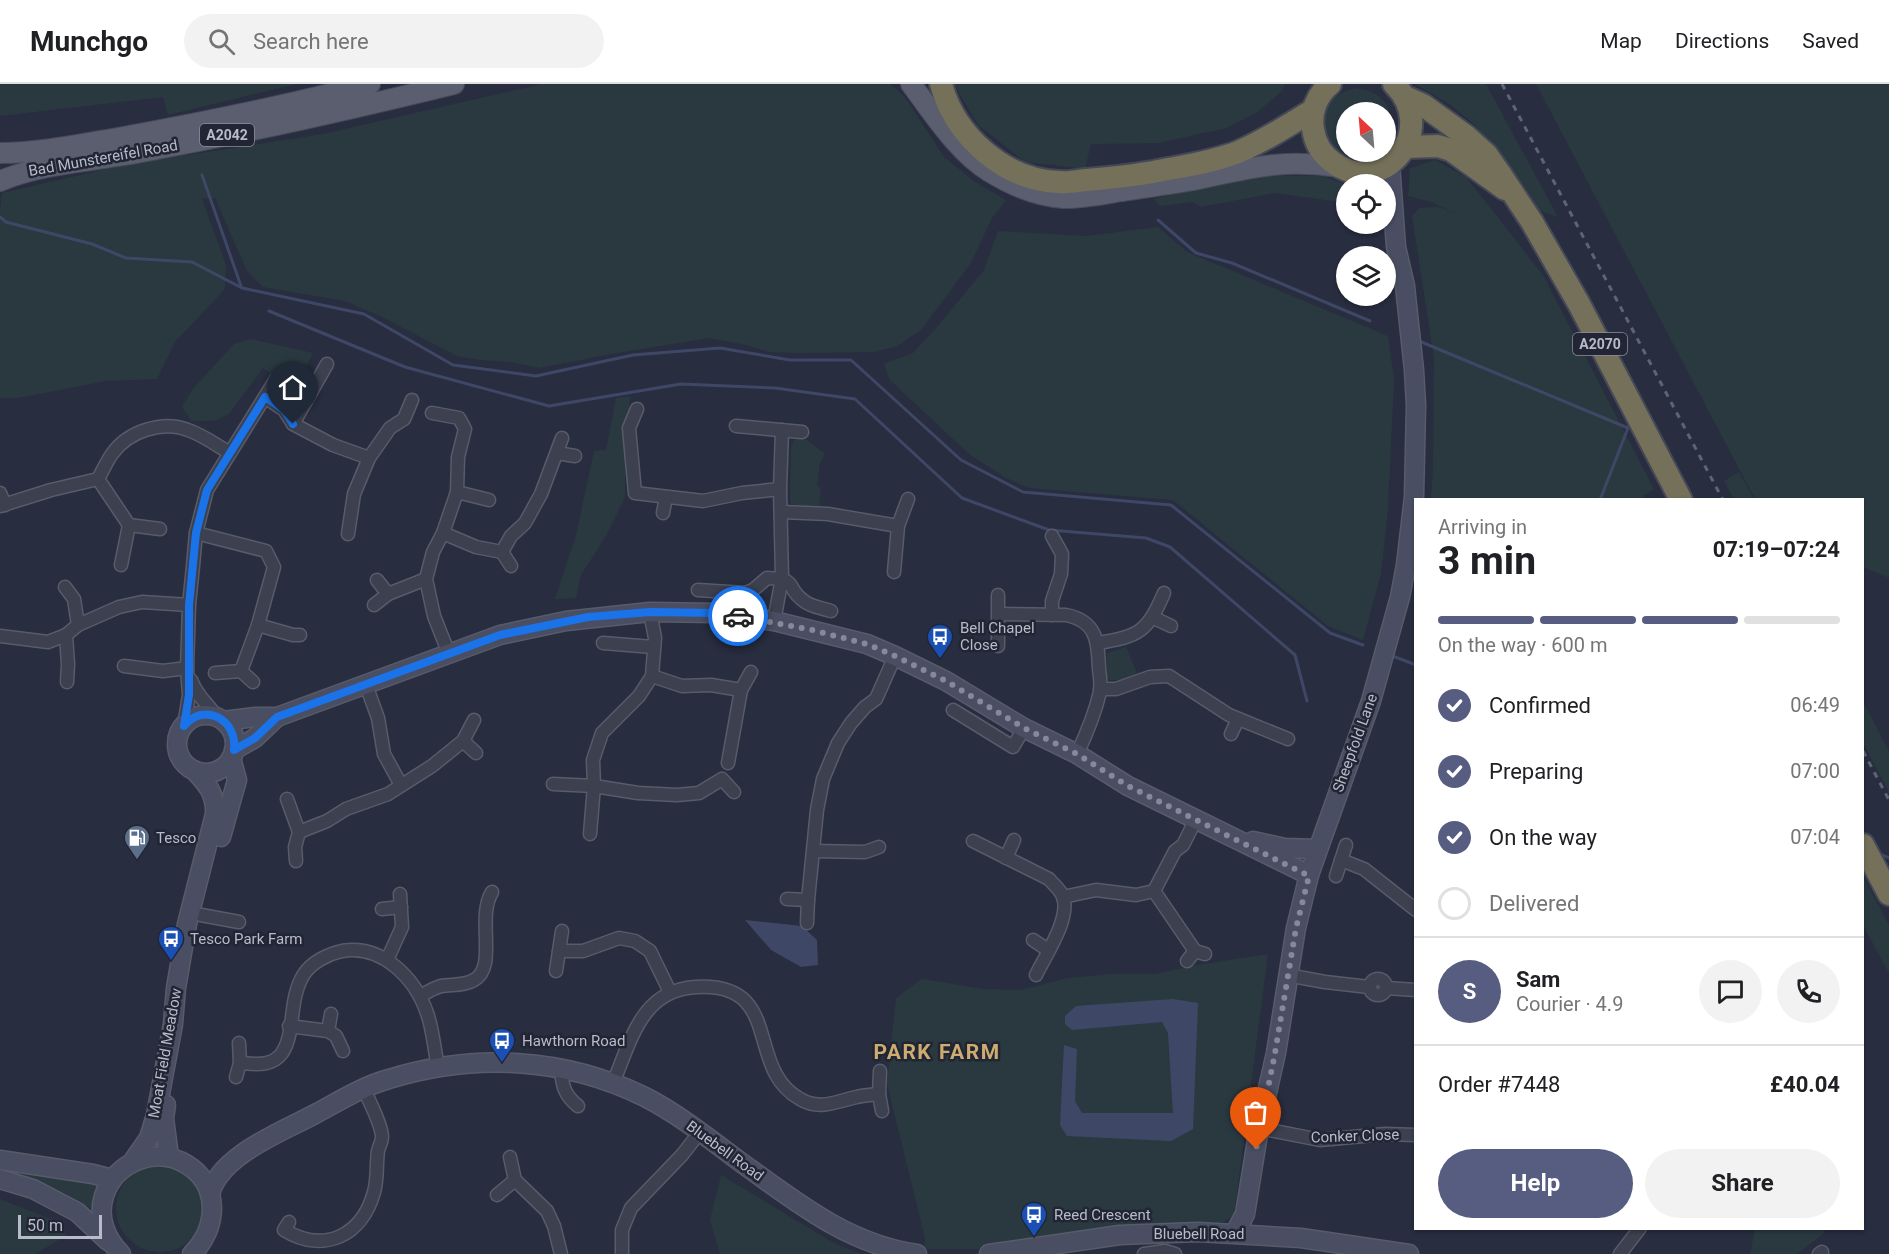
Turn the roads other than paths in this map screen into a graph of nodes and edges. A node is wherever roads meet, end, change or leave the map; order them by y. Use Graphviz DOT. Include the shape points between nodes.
graph roads {
  1 [pos="370,84"];
  2 [pos="454,84"];
  3 [pos="911,84"];
  4 [pos="941,84"];
  5 [pos="1329,84"];
  6 [pos="1400,90"];
  7 [pos="1313,110"];
  8 [pos="1406,147"];
  9 [pos="0,153"];
  10 [pos="1390,164"];
  11 [pos="1353,174"];
  12 [pos="0,180"];
  13 [pos="1511,193"];
  14 [pos="1396,246"];
  15 [pos="1396,247"];
  16 [pos="327,364"];
  17 [pos="276,379"];
  18 [pos="265,397"];
  19 [pos="412,400"];
  20 [pos="637,409"];
  21 [pos="432,413"];
  22 [pos="293,424"];
  23 [pos="736,426"];
  24 [pos="782,430"];
  25 [pos="801,432"];
  26 [pos="562,438"];
  27 [pos="230,453"];
  28 [pos="556,453"];
  29 [pos="575,456"];
  30 [pos="369,458"];
  31 [pos="98,478"];
  32 [pos="780,489"];
  33 [pos="457,492"];
  34 [pos="666,497"];
  35 [pos="1680,498"];
  36 [pos="908,499"];
  37 [pos="489,500"];
  38 [pos="2,501"];
  39 [pos="782,512"];
  40 [pos="663,513"];
  41 [pos="129,525"];
  42 [pos="898,526"];
  43 [pos="160,529"];
  44 [pos="196,533"];
  45 [pos="443,533"];
  46 [pos="348,534"];
  47 [pos="1052,536"];
  48 [pos="502,552"];
  49 [pos="121,565"];
  50 [pos="511,566"];
  51 [pos="894,572"];
  52 [pos="782,578"];
  53 [pos="426,579"];
  54 [pos="378,580"];
  55 [pos="65,587"];
  56 [pos="698,590"];
  57 [pos="1164,593"];
  58 [pos="387,594"];
  59 [pos="998,595"];
  60 [pos="189,605"];
  61 [pos="374,606"];
  62 [pos="831,611"];
  63 [pos="650,612"];
  64 [pos="999,614"];
  65 [pos="1052,615"];
  66 [pos="1154,618"];
  67 [pos="774,621"];
  68 [pos="258,624"];
  69 [pos="78,625"];
  70 [pos="1171,626"];
  71 [pos="66,635"];
  72 [pos="300,635"];
  73 [pos="0,636"];
  74 [pos="603,643"];
  75 [pos="1098,643"];
  76 [pos="998,646"];
  77 [pos="653,647"];
  78 [pos="449,654"];
  79 [pos="895,656"];
  80 [pos="124,666"];
  81 [pos="188,669"];
  82 [pos="241,671"];
  83 [pos="751,672"];
  84 [pos="215,673"];
  85 [pos="652,676"];
  86 [pos="67,682"];
  87 [pos="253,682"];
  88 [pos="366,685"];
  89 [pos="1100,689"];
  90 [pos="741,690"];
  91 [pos="953,710"];
  92 [pos="277,717"];
  93 [pos="220,718"];
  94 [pos="1238,719"];
  95 [pos="474,720"];
  96 [pos="184,726"];
  97 [pos="1024,728"];
  98 [pos="1231,734"];
  99 [pos="1288,739"];
  100 [pos="463,741"];
  101 [pos="476,753"];
  102 [pos="233,754"];
  103 [pos="1077,754"];
  104 [pos="728,763"];
  105 [pos="194,770"];
  106 [pos="553,784"];
  107 [pos="401,785"];
  108 [pos="594,786"];
  109 [pos="734,792"];
  110 [pos="287,799"];
  111 [pos="1196,819"];
  112 [pos="299,832"];
  113 [pos="590,834"];
  114 [pos="1236,838"];
  115 [pos="1014,840"];
  116 [pos="973,841"];
  117 [pos="1346,844"];
  118 [pos="879,847"];
  119 [pos="1317,849"];
  120 [pos="1865,849"];
  121 [pos="814,851"];
  122 [pos="1006,858"];
  123 [pos="1341,860"];
  124 [pos="296,861"];
  125 [pos="1309,876"];
  126 [pos="1336,876"];
  127 [pos="1154,891"];
  128 [pos="492,892"];
  129 [pos="400,894"];
  130 [pos="1889,894"];
  131 [pos="1063,897"];
  132 [pos="787,899"];
  133 [pos="808,900"];
  134 [pos="401,907"];
  135 [pos="1414,908"];
  136 [pos="382,909"];
  137 [pos="201,915"];
  138 [pos="239,922"];
  139 [pos="807,923"];
  140 [pos="562,931"];
  141 [pos="1033,940"];
  142 [pos="1048,950"];
  143 [pos="559,951"];
  144 [pos="387,960"];
  145 [pos="1187,961"];
  146 [pos="556,971"];
  147 [pos="1036,975"];
  148 [pos="1287,975"];
  149 [pos="1414,990"];
  150 [pos="670,992"];
  151 [pos="420,996"];
  152 [pos="331,1014"];
  153 [pos="289,1026"];
  154 [pos="328,1030"];
  155 [pos="239,1043"];
  156 [pos="343,1051"];
  157 [pos="240,1063"];
  158 [pos="438,1066"];
  159 [pos="561,1068"];
  160 [pos="880,1071"];
  161 [pos="236,1077"];
  162 [pos="613,1083"];
  163 [pos="364,1089"];
  164 [pos="879,1094"];
  165 [pos="578,1106"];
  166 [pos="882,1111"];
  167 [pos="1260,1128"];
  168 [pos="700,1132"];
  169 [pos="1414,1136"];
  170 [pos="510,1157"];
  171 [pos="0,1160"];
  172 [pos="134,1161"];
  173 [pos="177,1161"];
  174 [pos="230,1162"];
  175 [pos="0,1179"];
  176 [pos="112,1179"];
  177 [pos="515,1180"];
  178 [pos="210,1194"];
  179 [pos="497,1195"];
  180 [pos="289,1222"];
  181 [pos="1638,1230"];
  182 [pos="1235,1233"];
  183 [pos="1321,1247"];
  184 [pos="117,1250"];
  185 [pos="192,1254"];
  186 [pos="561,1254"];
  187 [pos="622,1254"];
  188 [pos="917,1254"];
  189 [pos="989,1254"];
  190 [pos="1144,1254"];
  191 [pos="1175,1254"];
  192 [pos="1409,1254"];
  193 [pos="1620,1254"];
  1 -- 9 [label="main road, Bad Munstereifel Road / A2042" via="159,130"];
  2 -- 12 [label="main road, Bad Munstereifel Road / A2042" via="334,113 145,152 21,172"];
  3 -- 11 [label="main road" via="957,144 988,172 1028,191 1063,198 1194,180 1273,164 1316,163"];
  4 -- 7 [label="highway" via="946,103 967,135 992,159 1027,176 1058,182 1145,174 1236,153"];
  5 -- 7 [label="highway"];
  6 -- 8 [label="highway" via="1412,122"];
  6 -- 13 [label="highway, A2070" via="1473,142 1487,155"];
  7 -- 11 [label="highway" via="1314,136 1319,148 1327,159"];
  8 -- 10 [label="highway"];
  8 -- 13 [label="highway, A2070" via="1438,146 1450,150"];
  10 -- 11 [label="highway"];
  10 -- 14 [label="street, Sheepfold Lane"];
  13 -- 35 [label="highway, A2070" via="1574,295"];
  15 -- 119 [label="street, Sheepfold Lane" via="1405,286 1416,405 1414,497 1406,565 1371,701"];
  16 -- 22 [label="street"];
  17 -- 18 [label="street"];
  18 -- 22 [label="street" via="284,410"];
  18 -- 27 [label="street"];
  19 -- 30 [label="street" via="404,419 390,428"];
  20 -- 34 [label="street" via="629,428 635,493"];
  21 -- 33 [label="street" via="459,418 465,429 458,457"];
  22 -- 30 [label="street"];
  23 -- 24 [label="street"];
  24 -- 25 [label="street"];
  24 -- 32 [label="street"];
  26 -- 28 [label="street"];
  27 -- 31 [label="street" via="187,429 151,427 113,452"];
  27 -- 44 [label="street" via="207,490"];
  28 -- 29 [label="street"];
  28 -- 48 [label="street" via="541,494"];
  30 -- 46 [label="street" via="354,494"];
  31 -- 38 [label="street"];
  31 -- 41 [label="street"];
  32 -- 34 [label="street" via="703,501"];
  32 -- 39 [label="street"];
  33 -- 37 [label="street"];
  33 -- 45 [label="street"];
  34 -- 40 [label="street"];
  36 -- 42 [label="street"];
  39 -- 42 [label="street" via="828,514"];
  39 -- 52 [label="street"];
  41 -- 43 [label="street"];
  41 -- 49 [label="street"];
  42 -- 51 [label="street"];
  44 -- 60 [label="street"];
  44 -- 68 [label="street" via="266,551 274,567"];
  45 -- 48 [label="street" via="476,547"];
  45 -- 53 [label="street"];
  47 -- 65 [label="street" via="1062,555"];
  48 -- 50 [label="street"];
  52 -- 56 [label="street" via="766,578 745,593"];
  52 -- 62 [label="street" via="804,602"];
  52 -- 67 [label="street"];
  53 -- 58 [label="street"];
  53 -- 78 [label="street" via="434,616"];
  54 -- 58 [label="street"];
  55 -- 69 [label="street" via="74,599"];
  57 -- 66 [label="street"];
  58 -- 61 [label="street"];
  59 -- 64 [label="street"];
  60 -- 69 [label="street" via="142,602 119,607"];
  60 -- 81 [label="street"];
  63 -- 67 [label="street" via="714,613"];
  63 -- 77 [label="street"];
  63 -- 78 [label="street" via="588,617 500,635"];
  64 -- 65 [label="street"];
  64 -- 76 [label="street"];
  65 -- 75 [label="street" via="1076,617"];
  66 -- 70 [label="street"];
  66 -- 75 [label="street" via="1128,637"];
  67 -- 79 [label="street" via="867,644"];
  68 -- 72 [label="street"];
  68 -- 82 [label="street"];
  69 -- 71 [label="street"];
  71 -- 73 [label="street" via="48,642"];
  71 -- 86 [label="street"];
  74 -- 77 [label="street"];
  75 -- 89 [label="street"];
  77 -- 85 [label="street"];
  78 -- 88 [label="street"];
  79 -- 97 [label="street" via="946,681"];
  79 -- 121 [label="street" via="876,699 851,723 830,760 818,800"];
  80 -- 81 [label="street" via="163,671"];
  81 -- 93 [label="street" via="200,699"];
  81 -- 96 [label="street"];
  82 -- 84 [label="street"];
  82 -- 87 [label="street"];
  83 -- 90 [label="street"];
  85 -- 90 [label="street" via="682,686"];
  85 -- 108 [label="street" via="639,696 602,733 593,760"];
  88 -- 92 [label="street"];
  88 -- 107 [label="street" via="378,718 384,754"];
  89 -- 94 [label="street" via="1169,676"];
  89 -- 103 [label="street"];
  90 -- 104 [label="street"];
  91 -- 97 [label="street" via="1013,747"];
  92 -- 93 [label="street"];
  92 -- 102 [label="street"];
  93 -- 96 [label="street" via="196,717"];
  93 -- 102 [label="street" via="232,730"];
  94 -- 98 [label="street"];
  94 -- 99 [label="street"];
  95 -- 100 [label="street"];
  96 -- 105 [label="street" via="178,749"];
  97 -- 103 [label="street"];
  100 -- 101 [label="street"];
  100 -- 107 [label="street"];
  102 -- 105 [label="street" via="225,766 215,771"];
  102 -- 137 [label="street, Moat Field Meadow" via="237,780"];
  103 -- 111 [label="street" via="1128,786"];
  105 -- 172 [label="street, Moat Field Meadow" via="210,787 215,814 187,924 156,1115 149,1138"];
  106 -- 108 [label="street"];
  107 -- 112 [label="street"];
  108 -- 109 [label="street" via="678,795 699,793 723,779"];
  108 -- 113 [label="street"];
  110 -- 112 [label="street"];
  111 -- 114 [label="street"];
  111 -- 127 [label="street"];
  112 -- 124 [label="street"];
  114 -- 119 [label="street" via="1285,848"];
  114 -- 125 [label="street"];
  115 -- 122 [label="street"];
  116 -- 122 [label="street"];
  117 -- 123 [label="street"];
  118 -- 121 [label="street" via="865,852"];
  119 -- 125 [label="street, Sheepfold Lane"];
  120 -- 130 [label="highway"];
  121 -- 133 [label="street"];
  122 -- 131 [label="street" via="1048,879"];
  123 -- 126 [label="street"];
  123 -- 135 [label="street" via="1364,869"];
  125 -- 148 [label="street, Sheepfold Lane"];
  127 -- 131 [label="street" via="1136,895 1096,890"];
  127 -- 145 [label="street" via="1200,952"];
  128 -- 151 [label="street" via="485,909 486,960 481,975"];
  129 -- 134 [label="street"];
  131 -- 142 [label="street" via="1063,921"];
  132 -- 133 [label="street"];
  133 -- 139 [label="street"];
  134 -- 136 [label="street"];
  134 -- 144 [label="street" via="402,927"];
  137 -- 138 [label="street"];
  137 -- 173 [label="street, Moat Field Meadow" via="164,1118"];
  140 -- 143 [label="street"];
  141 -- 142 [label="street"];
  142 -- 147 [label="street"];
  143 -- 146 [label="street"];
  143 -- 150 [label="street" via="583,951 619,938 635,941 650,951"];
  144 -- 151 [label="street" via="403,973"];
  144 -- 153 [label="street" via="347,951 321,959 305,972 297,988"];
  148 -- 149 [label="street" via="1369,987 1376,996 1386,988"];
  148 -- 167 [label="street, Sheepfold Lane"];
  150 -- 162 [label="street" via="638,1022"];
  150 -- 164 [label="street" via="708,986 737,994 754,1013 776,1079 801,1100 825,1105"];
  151 -- 158 [label="street"];
  152 -- 154 [label="street"];
  153 -- 154 [label="street"];
  153 -- 157 [label="street" via="287,1041 274,1060 262,1065"];
  154 -- 156 [label="street" via="336,1036"];
  155 -- 157 [label="street"];
  157 -- 161 [label="street"];
  158 -- 159 [label="street, Bluebell Road" via="508,1061"];
  158 -- 163 [label="street, Bluebell Road"];
  159 -- 162 [label="street, Bluebell Road"];
  159 -- 165 [label="street" via="563,1087"];
  160 -- 164 [label="street"];
  162 -- 168 [label="street, Bluebell Road"];
  163 -- 174 [label="street, Bluebell Road"];
  163 -- 180 [label="street" via="382,1136 378,1174 363,1216 352,1230 332,1241 314,1243 284,1230"];
  164 -- 166 [label="street"];
  167 -- 169 [label="street, Conker Close" via="1320,1140 1385,1134"];
  167 -- 182 [label="street, Sheepfold Lane" via="1245,1214"];
  168 -- 187 [label="street" via="632,1208 622,1230"];
  168 -- 188 [label="street, Bluebell Road" via="822,1220 852,1236"];
  170 -- 177 [label="street"];
  171 -- 176 [label="street"];
  172 -- 173 [label="street, Bluebell Road" via="150,1156"];
  172 -- 176 [label="street"];
  173 -- 174 [label="street, Bluebell Road" via="210,1166"];
  173 -- 178 [label="street" via="195,1172"];
  174 -- 178 [label="street, Bluebell Road" via="216,1178"];
  175 -- 184 [label="street" via="33,1189 77,1212"];
  176 -- 184 [label="street" via="102,1200 102,1219"];
  177 -- 179 [label="street"];
  177 -- 186 [label="street" via="547,1211"];
  178 -- 185 [label="street" via="211,1225"];
  181 -- 193 [label="street"];
  182 -- 183 [label="street, Bluebell Road"];
  182 -- 189 [label="street, Bluebell Road" via="1120,1235"];
  183 -- 192 [label="street, Bluebell Road"];
  190 -- 191 [label="street"];
}
